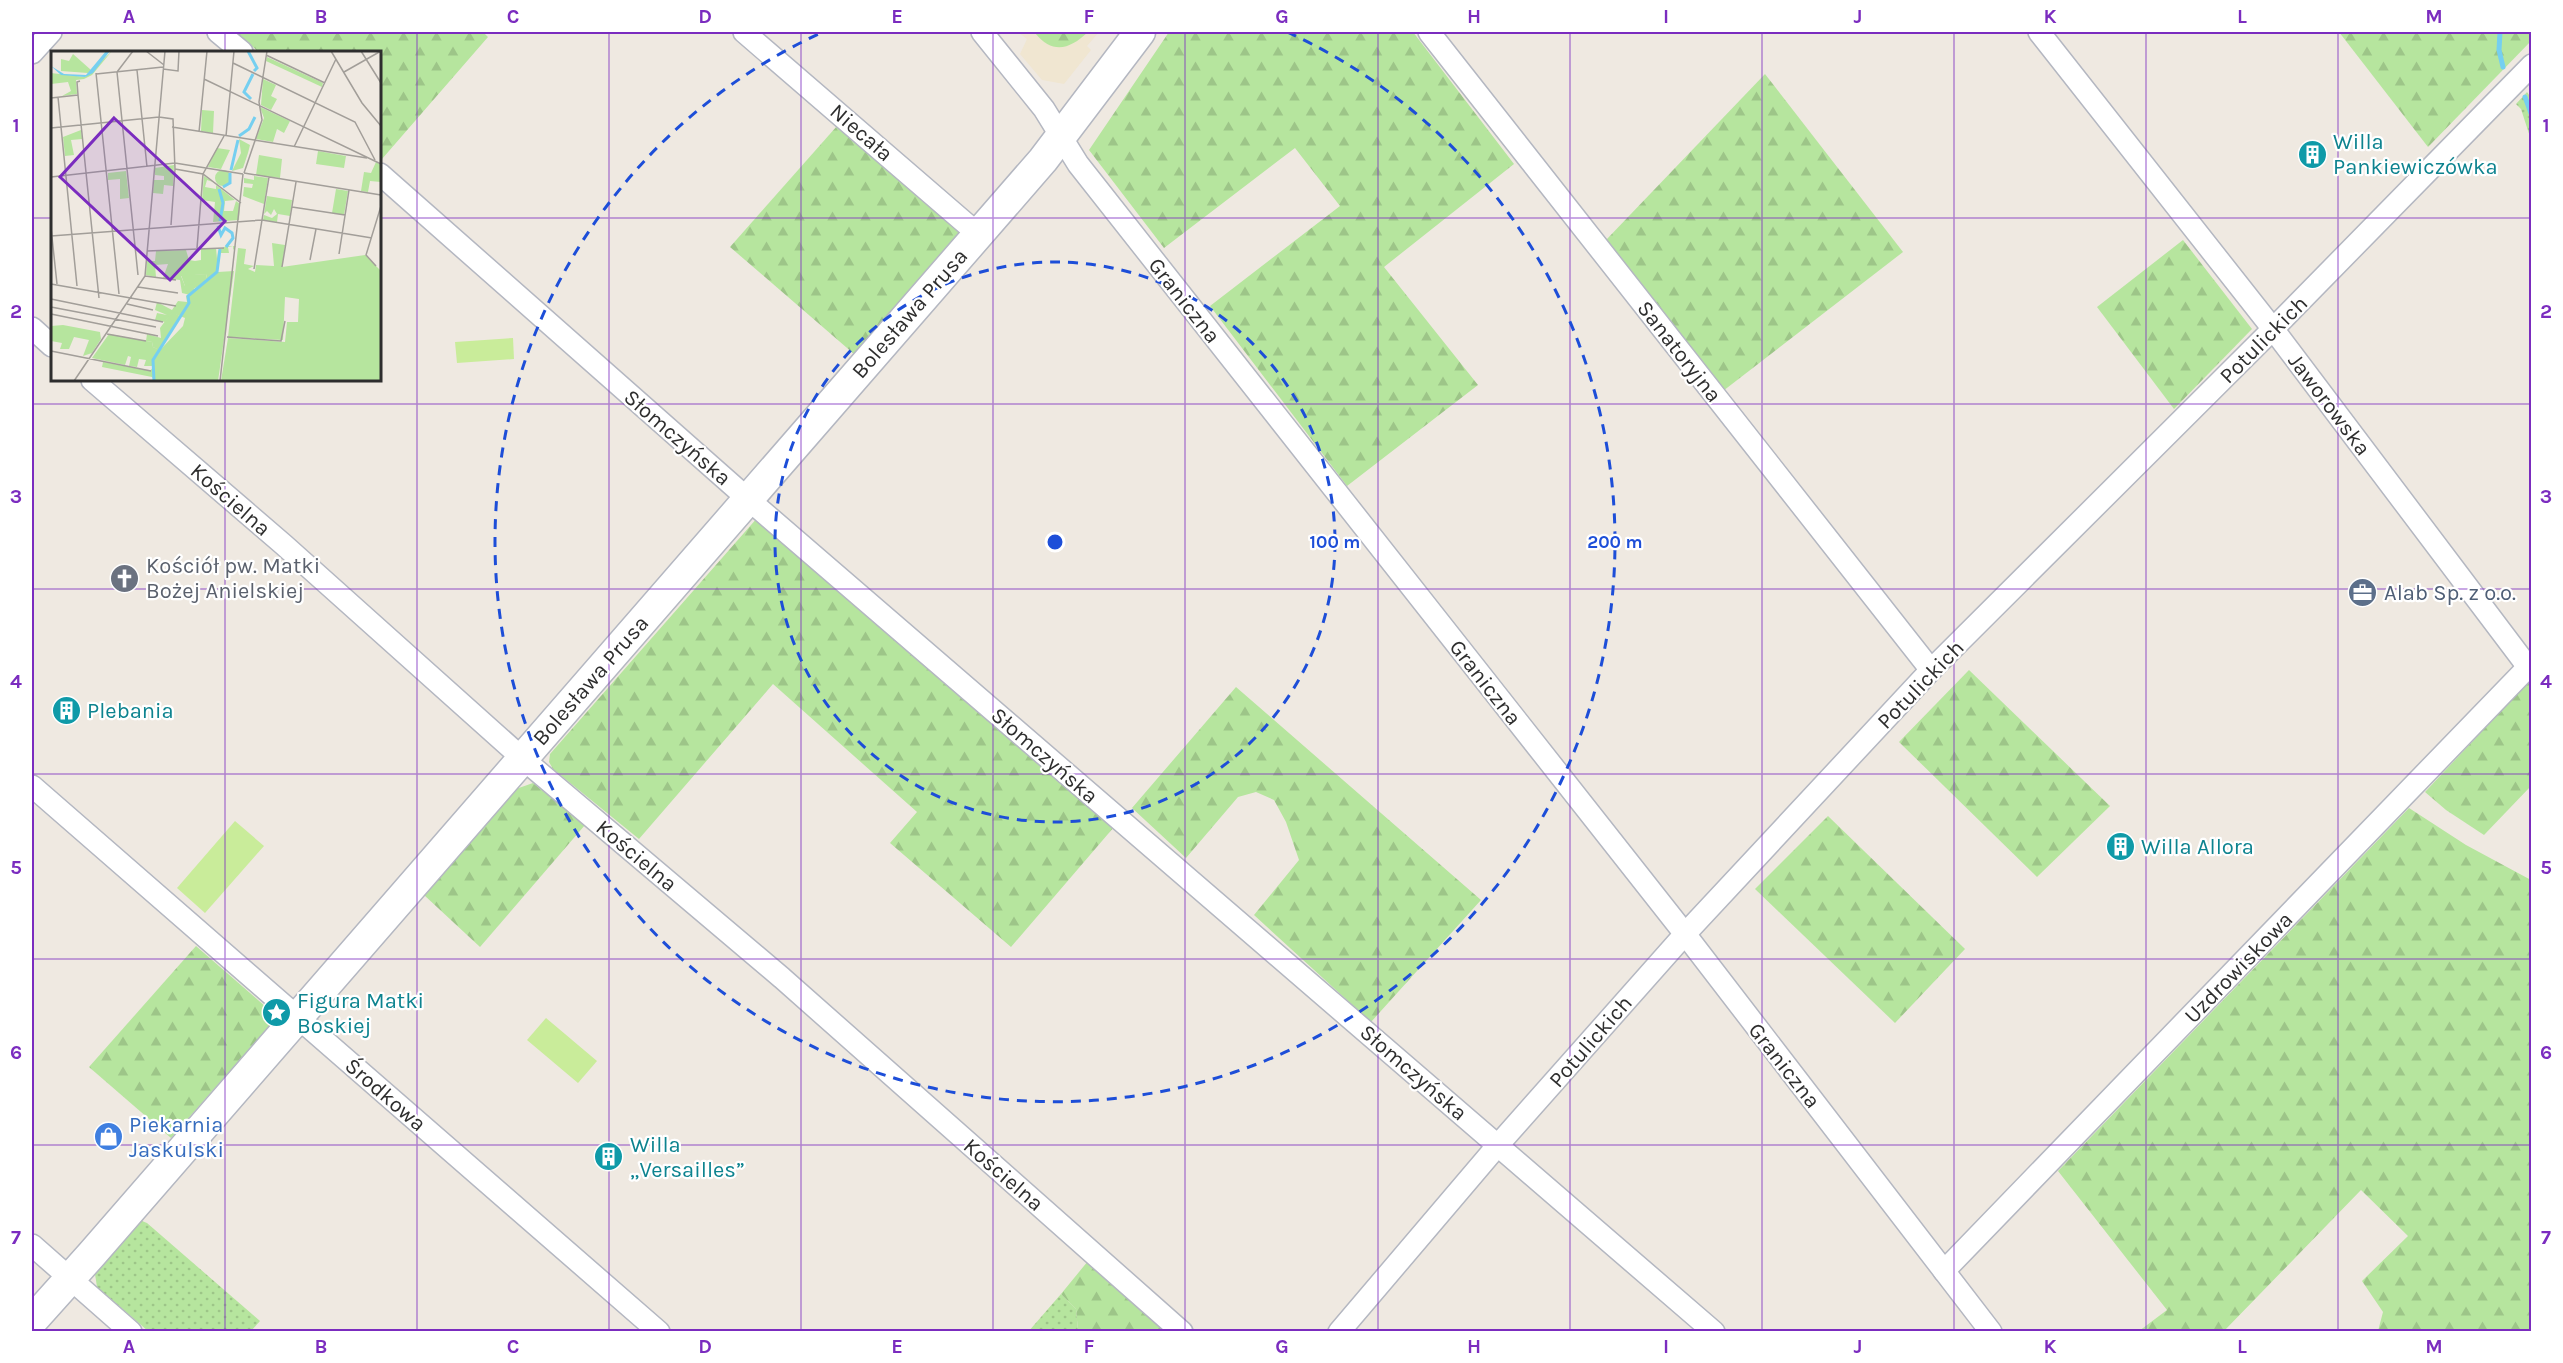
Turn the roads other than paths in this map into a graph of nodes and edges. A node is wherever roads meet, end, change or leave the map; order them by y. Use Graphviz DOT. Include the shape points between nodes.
graph roads {
  1 [pos="51,32"];
  2 [pos="218,32"];
  3 [pos="744,32"];
  4 [pos="982,32"];
  5 [pos="1140,32"];
  6 [pos="1429,32"];
  7 [pos="2039,32"];
  8 [pos="241,51"];
  9 [pos="32,53"];
  10 [pos="2532,65"];
  11 [pos="1062,137"];
  12 [pos="381,175"];
  13 [pos="978,234"];
  14 [pos="32,328"];
  15 [pos="2273,329"];
  16 [pos="51,345"];
  17 [pos="93,381"];
  18 [pos="748,499"];
  19 [pos="2530,665"];
  20 [pos="1931,670"];
  21 [pos="522,758"];
  22 [pos="32,786"];
  23 [pos="1685,934"];
  24 [pos="297,1017"];
  25 [pos="1498,1145"];
  26 [pos="32,1245"];
  27 [pos="1944,1271"];
  28 [pos="70,1279"];
  29 [pos="32,1321"];
  30 [pos="132,1332"];
  31 [pos="660,1332"];
  32 [pos="1182,1332"];
  33 [pos="1339,1332"];
  34 [pos="1714,1332"];
  35 [pos="1991,1332"];
  1 -- 9 [label="street"];
  2 -- 8 [label="street"];
  3 -- 13 [label="street, Niecała"];
  4 -- 11 [label="street, Graniczna" via="1044,108"];
  5 -- 11 [label="street, Bolesława Prusa"];
  6 -- 20 [label="street, Sanatoryjna"];
  7 -- 15 [label="street, Jaworowska"];
  10 -- 15 [label="street, Potulickich"];
  11 -- 13 [label="street, Bolesława Prusa"];
  11 -- 23 [label="street, Graniczna" via="1078,164"];
  12 -- 18 [label="street, Słomczyńska"];
  13 -- 18 [label="street, Bolesława Prusa"];
  14 -- 16 [label="street"];
  15 -- 19 [label="street, Jaworowska"];
  15 -- 20 [label="street, Potulickich"];
  17 -- 21 [label="street, Kościelna" via="284,544"];
  18 -- 21 [label="street, Bolesława Prusa"];
  18 -- 25 [label="street, Słomczyńska"];
  19 -- 27 [label="street, Uzdrowiskowa"];
  20 -- 23 [label="street, Potulickich"];
  21 -- 24 [label="street, Bolesława Prusa"];
  21 -- 32 [label="street, Kościelna" via="782,978"];
  22 -- 24 [label="street, Środkowa"];
  23 -- 25 [label="street, Potulickich"];
  23 -- 27 [label="street, Graniczna"];
  24 -- 28 [label="street, Bolesława Prusa"];
  24 -- 31 [label="street, Środkowa"];
  25 -- 33 [label="street, Potulickich"];
  25 -- 34 [label="street, Słomczyńska"];
  26 -- 28 [label="street"];
  27 -- 35 [label="street, Graniczna"];
  28 -- 29 [label="street, Bolesława Prusa"];
  28 -- 30 [label="street"];
}
